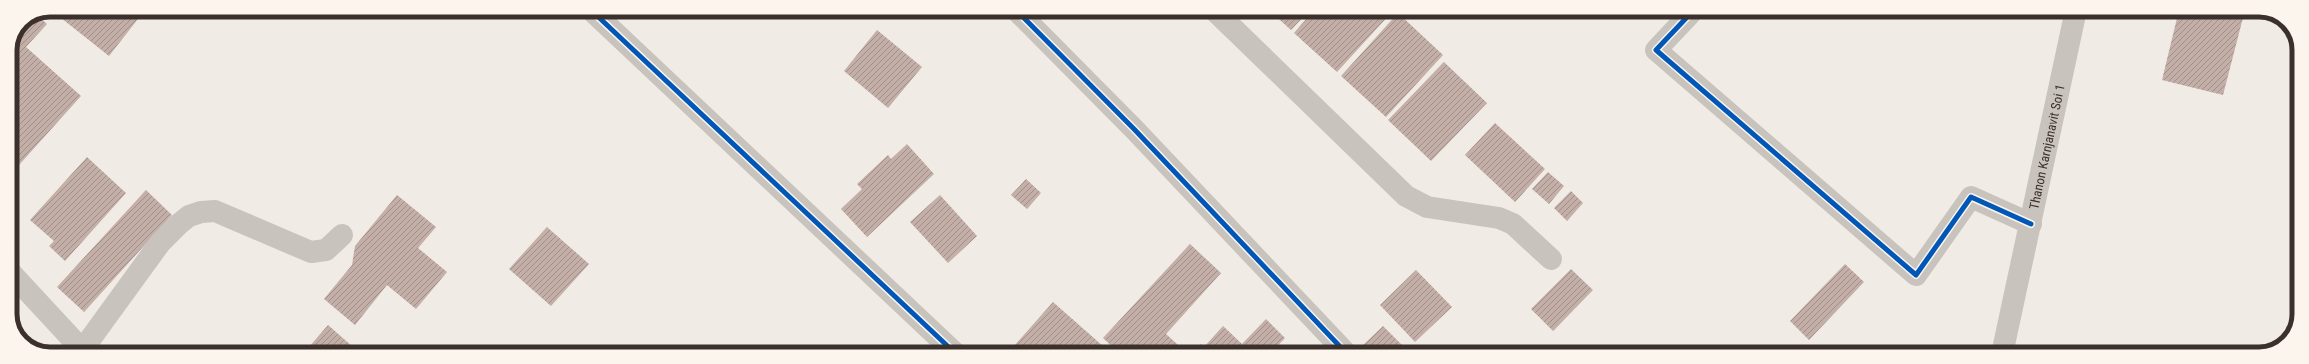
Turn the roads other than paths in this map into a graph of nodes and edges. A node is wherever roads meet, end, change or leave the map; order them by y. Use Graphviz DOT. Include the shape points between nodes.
graph roads {
  1 [pos="598,17"];
  2 [pos="1023,17"];
  3 [pos="1221,17"];
  4 [pos="1687,17"];
  5 [pos="2075,17"];
  6 [pos="2031,224"];
  7 [pos="342,235"];
  8 [pos="1551,258"];
  9 [pos="17,279"];
  10 [pos="80,347"];
  11 [pos="87,347"];
  12 [pos="949,347"];
  13 [pos="1340,347"];
  14 [pos="2004,347"];
  1 -- 12 [label="street"];
  2 -- 13 [label="street" via="1134,129"];
  3 -- 8 [label="street" via="1406,196 1427,207 1498,218 1513,224"];
  4 -- 6 [label="street" via="1656,50 1916,276 1971,197"];
  5 -- 6 [label="street, Thanon Karnjanavit Soi 1"];
  6 -- 14 [label="street, Thanon Karnjanavit Soi 1"];
  7 -- 11 [label="street" via="326,250 311,252 215,211 189,216 160,243"];
  9 -- 10 [label="street"];
}
